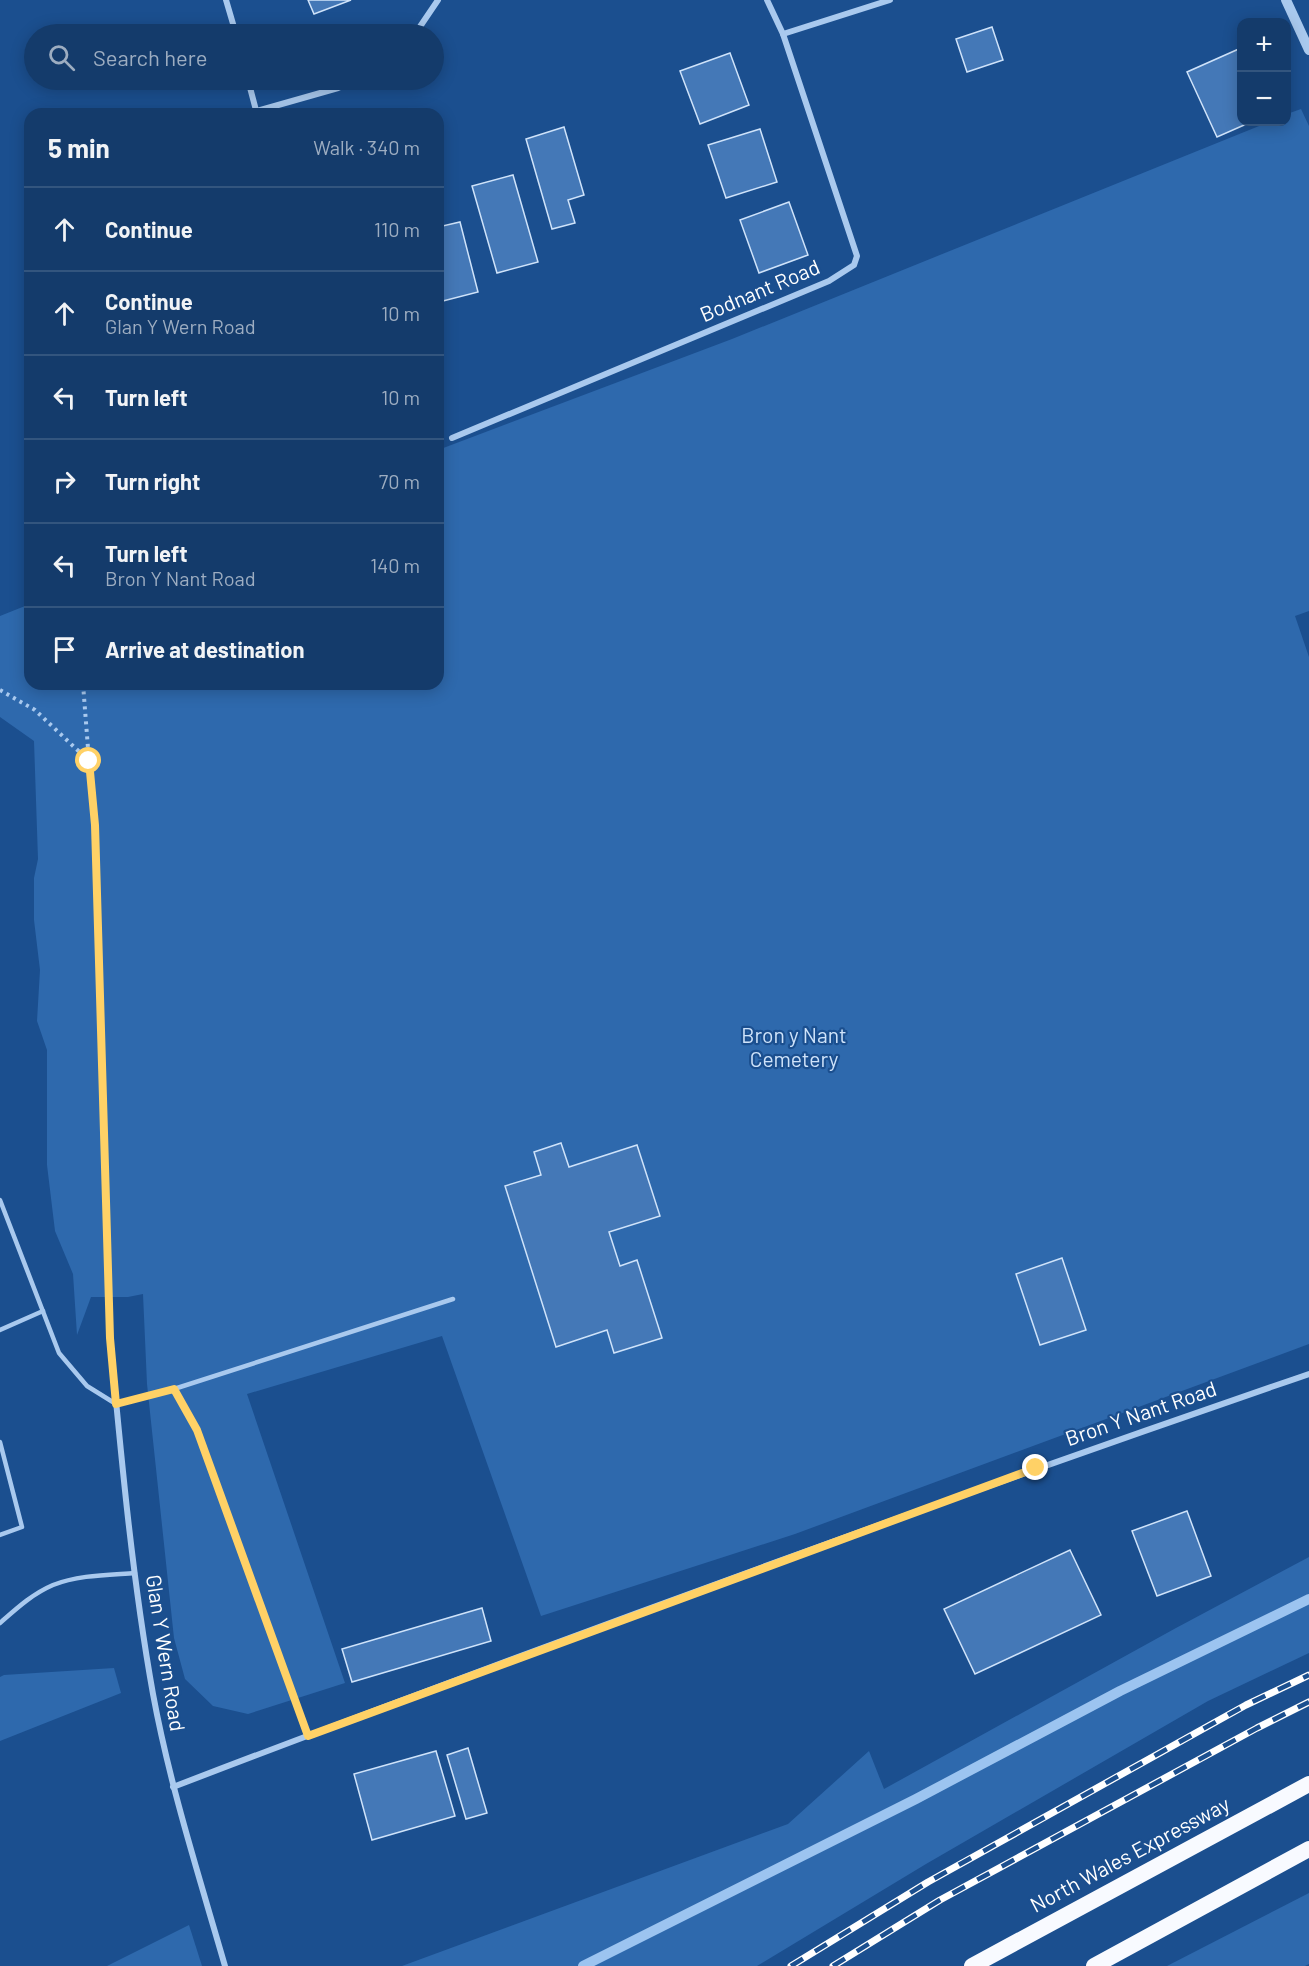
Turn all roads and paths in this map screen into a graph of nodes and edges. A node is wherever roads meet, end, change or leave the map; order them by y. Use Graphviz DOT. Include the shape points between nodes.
graph roads {
  1 [pos="226,0"];
  2 [pos="438,0"];
  3 [pos="767,0"];
  4 [pos="890,0"];
  5 [pos="1286,0"];
  6 [pos="233,24"];
  7 [pos="422,24"];
  8 [pos="783,34"];
  9 [pos="1309,50"];
  10 [pos="251,90"];
  11 [pos="331,90"];
  12 [pos="256,108"];
  13 [pos="270,108"];
  14 [pos="452,438"];
  15 [pos="0,690"];
  16 [pos="83,690"];
  17 [pos="89,761"];
  18 [pos="0,1200"];
  19 [pos="453,1299"];
  20 [pos="43,1311"];
  21 [pos="0,1330"];
  22 [pos="110,1338"];
  23 [pos="1309,1374"];
  24 [pos="174,1389"];
  25 [pos="116,1404"];
  26 [pos="0,1443"];
  27 [pos="0,1535"];
  28 [pos="135,1573"];
  29 [pos="0,1623"];
  30 [pos="308,1736"];
  31 [pos="1309,1784"];
  32 [pos="173,1787"];
  33 [pos="1309,1848"];
  34 [pos="225,1966"];
  35 [pos="972,1966"];
  36 [pos="1094,1966"];
  1 -- 6 [label="street"];
  2 -- 7 [label="street"];
  3 -- 8 [label="street, Bodnant Road"];
  4 -- 8 [label="street"];
  5 -- 9 [label="street"];
  8 -- 14 [label="street, Bodnant Road" via="857,256 854,265 829,281"];
  10 -- 12 [label="street"];
  11 -- 13 [label="street"];
  15 -- 17 [label="path" via="35,710"];
  16 -- 17 [label="path"];
  17 -- 22 [label="path" via="95,825"];
  18 -- 20 [label="lane"];
  19 -- 24 [label="lane"];
  20 -- 21 [label="lane"];
  20 -- 25 [label="lane" via="59,1353 87,1386"];
  22 -- 25 [label="street, Glan Y Wern Road"];
  23 -- 30 [label="street, Bron Y Nant Road" via="1036,1468"];
  24 -- 25 [label="lane"];
  24 -- 30 [label="lane" via="197,1430"];
  25 -- 28 [label="street, Glan Y Wern Road"];
  26 -- 27 [label="lane" via="22,1527"];
  28 -- 29 [label="lane" via="89,1576 53,1585 25,1601"];
  28 -- 32 [label="street, Glan Y Wern Road" via="153,1694"];
  30 -- 32 [label="street, Bron Y Nant Road"];
  31 -- 35 [label="highway, North Wales Expressway"];
  32 -- 34 [label="street, Glan Y Wern Road"];
  33 -- 36 [label="highway"];
}
